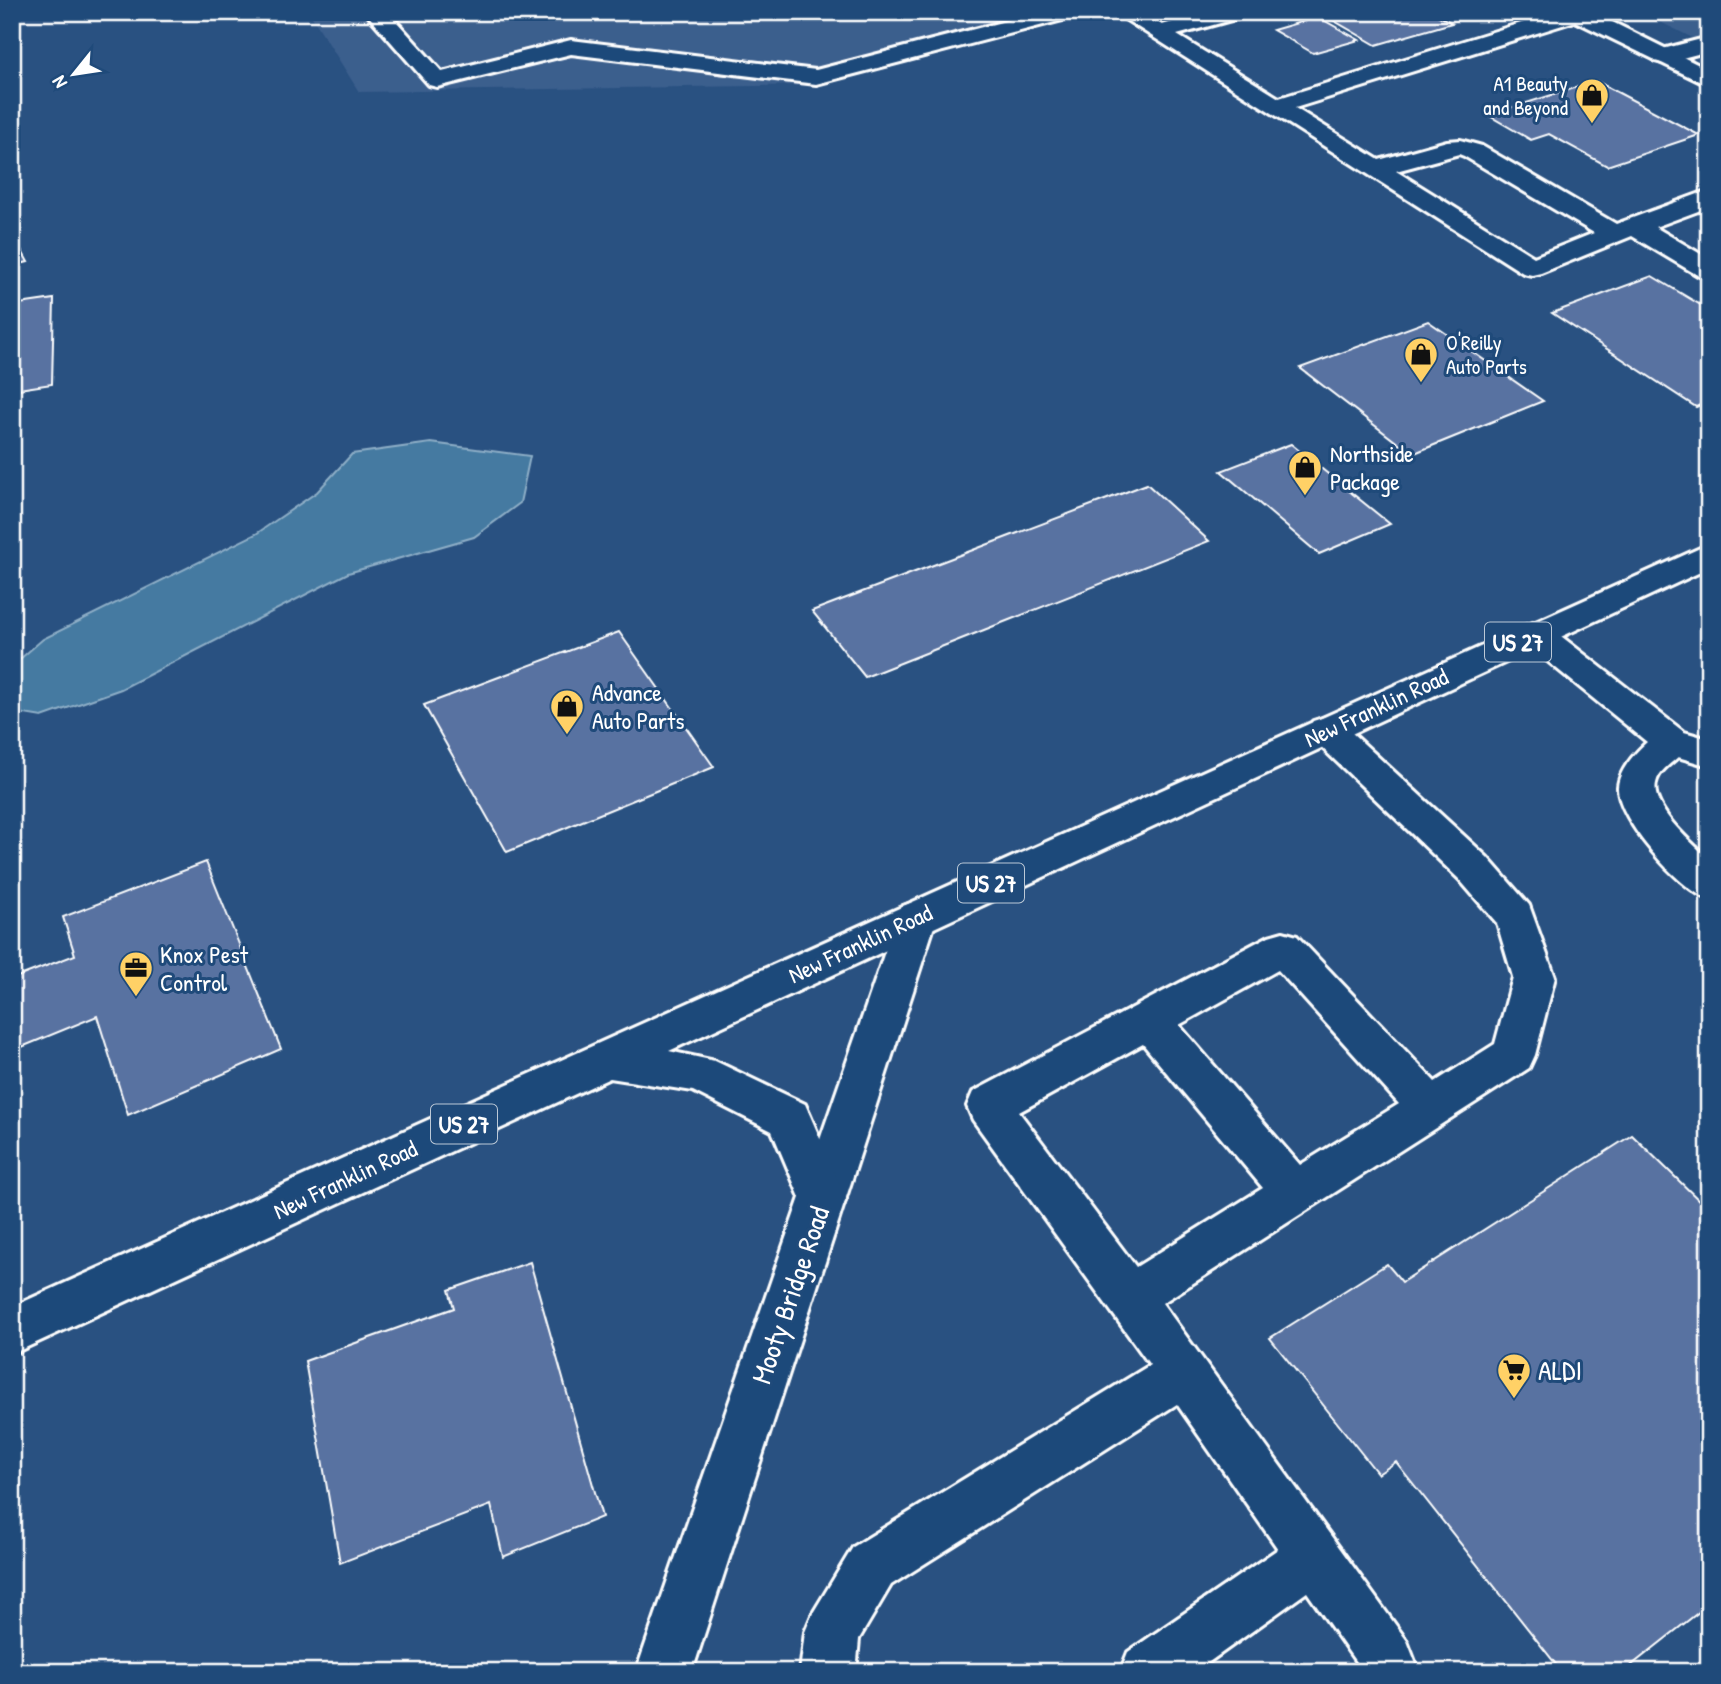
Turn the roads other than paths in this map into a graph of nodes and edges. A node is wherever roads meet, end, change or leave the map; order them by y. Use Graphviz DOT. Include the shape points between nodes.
graph roads {
  1 [pos="376,12"];
  2 [pos="1125,12"];
  3 [pos="1234,12"];
  4 [pos="1576,13"];
  5 [pos="1049,14"];
  6 [pos="1159,33"];
  7 [pos="1709,44"];
  8 [pos="1663,56"];
  9 [pos="1704,73"];
  10 [pos="1278,106"];
  11 [pos="1377,169"];
  12 [pos="1709,198"];
  13 [pos="1624,230"];
  14 [pos="1709,270"];
  15 [pos="1709,555"];
  16 [pos="1536,634"];
  17 [pos="1326,730"];
  18 [pos="1671,741"];
  19 [pos="1709,753"];
  20 [pos="1709,884"];
  21 [pos="916,917"];
  22 [pos="1149,1020"];
  23 [pos="607,1059"];
  24 [pos="1431,1108"];
  25 [pos="1295,1193"];
  26 [pos="823,1199"];
  27 [pos="1129,1297"];
  28 [pos="12,1331"];
  29 [pos="1184,1372"];
  30 [pos="1314,1555"];
  31 [pos="664,1672"];
  32 [pos="828,1672"];
  33 [pos="1148,1672"];
  34 [pos="1391,1672"];
  1 -- 5 [label="main road" via="437,80 571,47 816,77"];
  2 -- 6 [label="main road"];
  3 -- 6 [label="main road"];
  4 -- 8 [label="main road"];
  4 -- 10 [label="main road"];
  6 -- 10 [label="main road"];
  7 -- 8 [label="main road"];
  8 -- 9 [label="main road"];
  10 -- 11 [label="main road"];
  11 -- 13 [label="main road" via="1460,147"];
  11 -- 13 [label="main road" via="1532,267"];
  12 -- 13 [label="main road"];
  13 -- 14 [label="main road"];
  15 -- 16 [label="main road, New Franklin Road / US 27"];
  16 -- 17 [label="main road, New Franklin Road / US 27"];
  16 -- 18 [label="main road"];
  17 -- 21 [label="main road, New Franklin Road / US 27"];
  17 -- 24 [label="main road" via="1473,868 1515,916 1534,977 1514,1055"];
  18 -- 19 [label="main road"];
  18 -- 20 [label="main road" via="1646,767 1637,783 1636,799 1648,819"];
  21 -- 23 [label="main road, New Franklin Road / US 27"];
  21 -- 26 [label="main road, Mooty Bridge Road"];
  22 -- 24 [label="main road" via="1283,948"];
  22 -- 25 [label="main road"];
  22 -- 27 [label="main road" via="989,1106"];
  23 -- 26 [label="main road" via="700,1074 789,1118"];
  23 -- 28 [label="main road, New Franklin Road / US 27"];
  24 -- 25 [label="main road"];
  25 -- 27 [label="main road"];
  26 -- 31 [label="main road, Mooty Bridge Road"];
  27 -- 29 [label="main road"];
  29 -- 30 [label="main road"];
  29 -- 32 [label="main road" via="872,1566 832,1632"];
  30 -- 33 [label="main road"];
  30 -- 34 [label="main road" via="1388,1660"];
}
